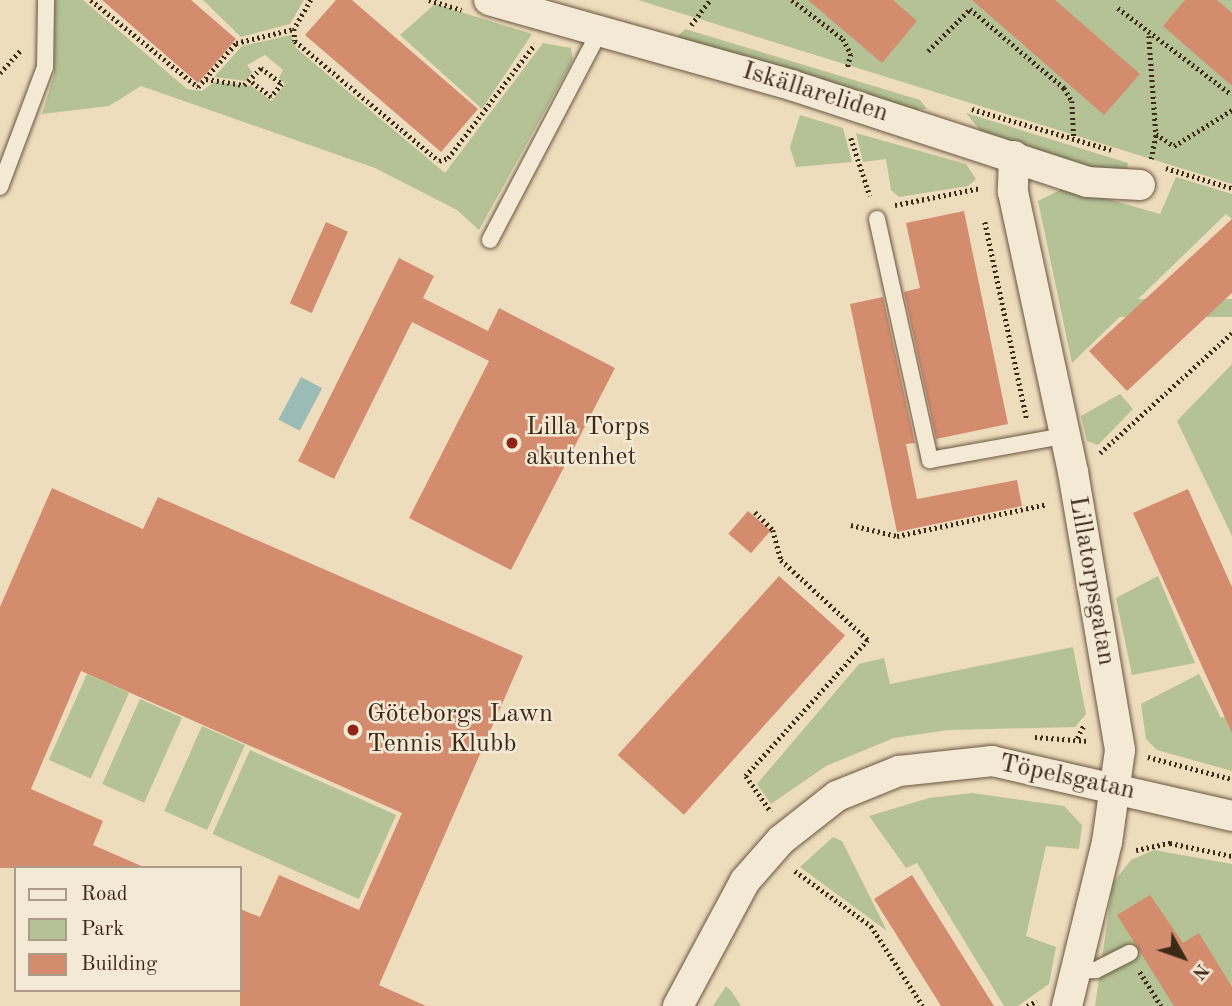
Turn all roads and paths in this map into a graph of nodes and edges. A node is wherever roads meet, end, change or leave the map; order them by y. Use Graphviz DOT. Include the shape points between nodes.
graph roads {
  1 [pos="46,0"];
  2 [pos="91,0"];
  3 [pos="311,0"];
  4 [pos="489,0"];
  5 [pos="710,0"];
  6 [pos="792,0"];
  7 [pos="1118,8"];
  8 [pos="691,24"];
  9 [pos="294,29"];
  10 [pos="601,29"];
  11 [pos="541,34"];
  12 [pos="1149,35"];
  13 [pos="928,51"];
  14 [pos="847,70"];
  15 [pos="205,79"];
  16 [pos="250,81"];
  17 [pos="1232,95"];
  18 [pos="1232,110"];
  19 [pos="851,127"];
  20 [pos="1156,134"];
  21 [pos="1074,138"];
  22 [pos="1014,156"];
  23 [pos="1146,174"];
  24 [pos="0,187"];
  25 [pos="980,188"];
  26 [pos="876,214"];
  27 [pos="490,240"];
  28 [pos="1232,333"];
  29 [pos="1063,436"];
  30 [pos="1073,472"];
  31 [pos="1047,504"];
  32 [pos="755,512"];
  33 [pos="851,526"];
  34 [pos="1077,738"];
  35 [pos="1120,750"];
  36 [pos="1232,779"];
  37 [pos="1115,786"];
  38 [pos="771,813"];
  39 [pos="1232,817"];
  40 [pos="1107,842"];
  41 [pos="1232,856"];
  42 [pos="786,864"];
  43 [pos="1130,953"];
  44 [pos="1075,971"];
  45 [pos="678,1006"];
  46 [pos="923,1006"];
  47 [pos="1067,1006"];
  1 -- 24 [label="lane" via="45,67"];
  2 -- 15 [label="path" via="198,87"];
  3 -- 9 [label="path"];
  4 -- 10 [label="street, Iskällareliden"];
  5 -- 8 [label="path"];
  6 -- 14 [label="path" via="843,39 851,54"];
  7 -- 12 [label="path"];
  9 -- 11 [label="path" via="295,41 439,161 500,95"];
  9 -- 15 [label="path" via="236,43"];
  10 -- 22 [label="street, Iskällareliden"];
  10 -- 27 [label="lane"];
  12 -- 17 [label="path"];
  12 -- 20 [label="path"];
  13 -- 21 [label="path" via="970,9 1064,89 1072,101"];
  15 -- 16 [label="path"];
  16 -- 16 [label="path" via="271,97 282,84 261,68"];
  18 -- 20 [label="path" via="1174,146"];
  19 -- 26 [label="path"];
  20 -- 23 [label="path"];
  22 -- 23 [label="street, Iskällareliden" via="1105,186"];
  22 -- 29 [label="street, Lillatorpsgatan" via="1013,192"];
  25 -- 26 [label="path"];
  26 -- 29 [label="lane" via="930,460"];
  28 -- 30 [label="path"];
  29 -- 30 [label="street, Lillatorpsgatan"];
  30 -- 35 [label="street, Lillatorpsgatan"];
  31 -- 33 [label="path" via="897,536"];
  32 -- 38 [label="path" via="773,530 781,560 868,640 746,776"];
  34 -- 35 [label="path"];
  35 -- 36 [label="path"];
  35 -- 37 [label="street, Lillatorpsgatan"];
  37 -- 39 [label="street, Töpelsgatan"];
  37 -- 40 [label="street, Lillatorpsgatan"];
  37 -- 45 [label="street, Töpelsgatan" via="992,761 935,763 837,796 781,839 753,871"];
  40 -- 41 [label="path" via="1130,852 1170,843"];
  40 -- 44 [label="street, Lillatorpsgatan"];
  42 -- 46 [label="path" via="871,926"];
  43 -- 44 [label="lane" via="1096,970"];
  44 -- 47 [label="street, Lillatorpsgatan"];
}
